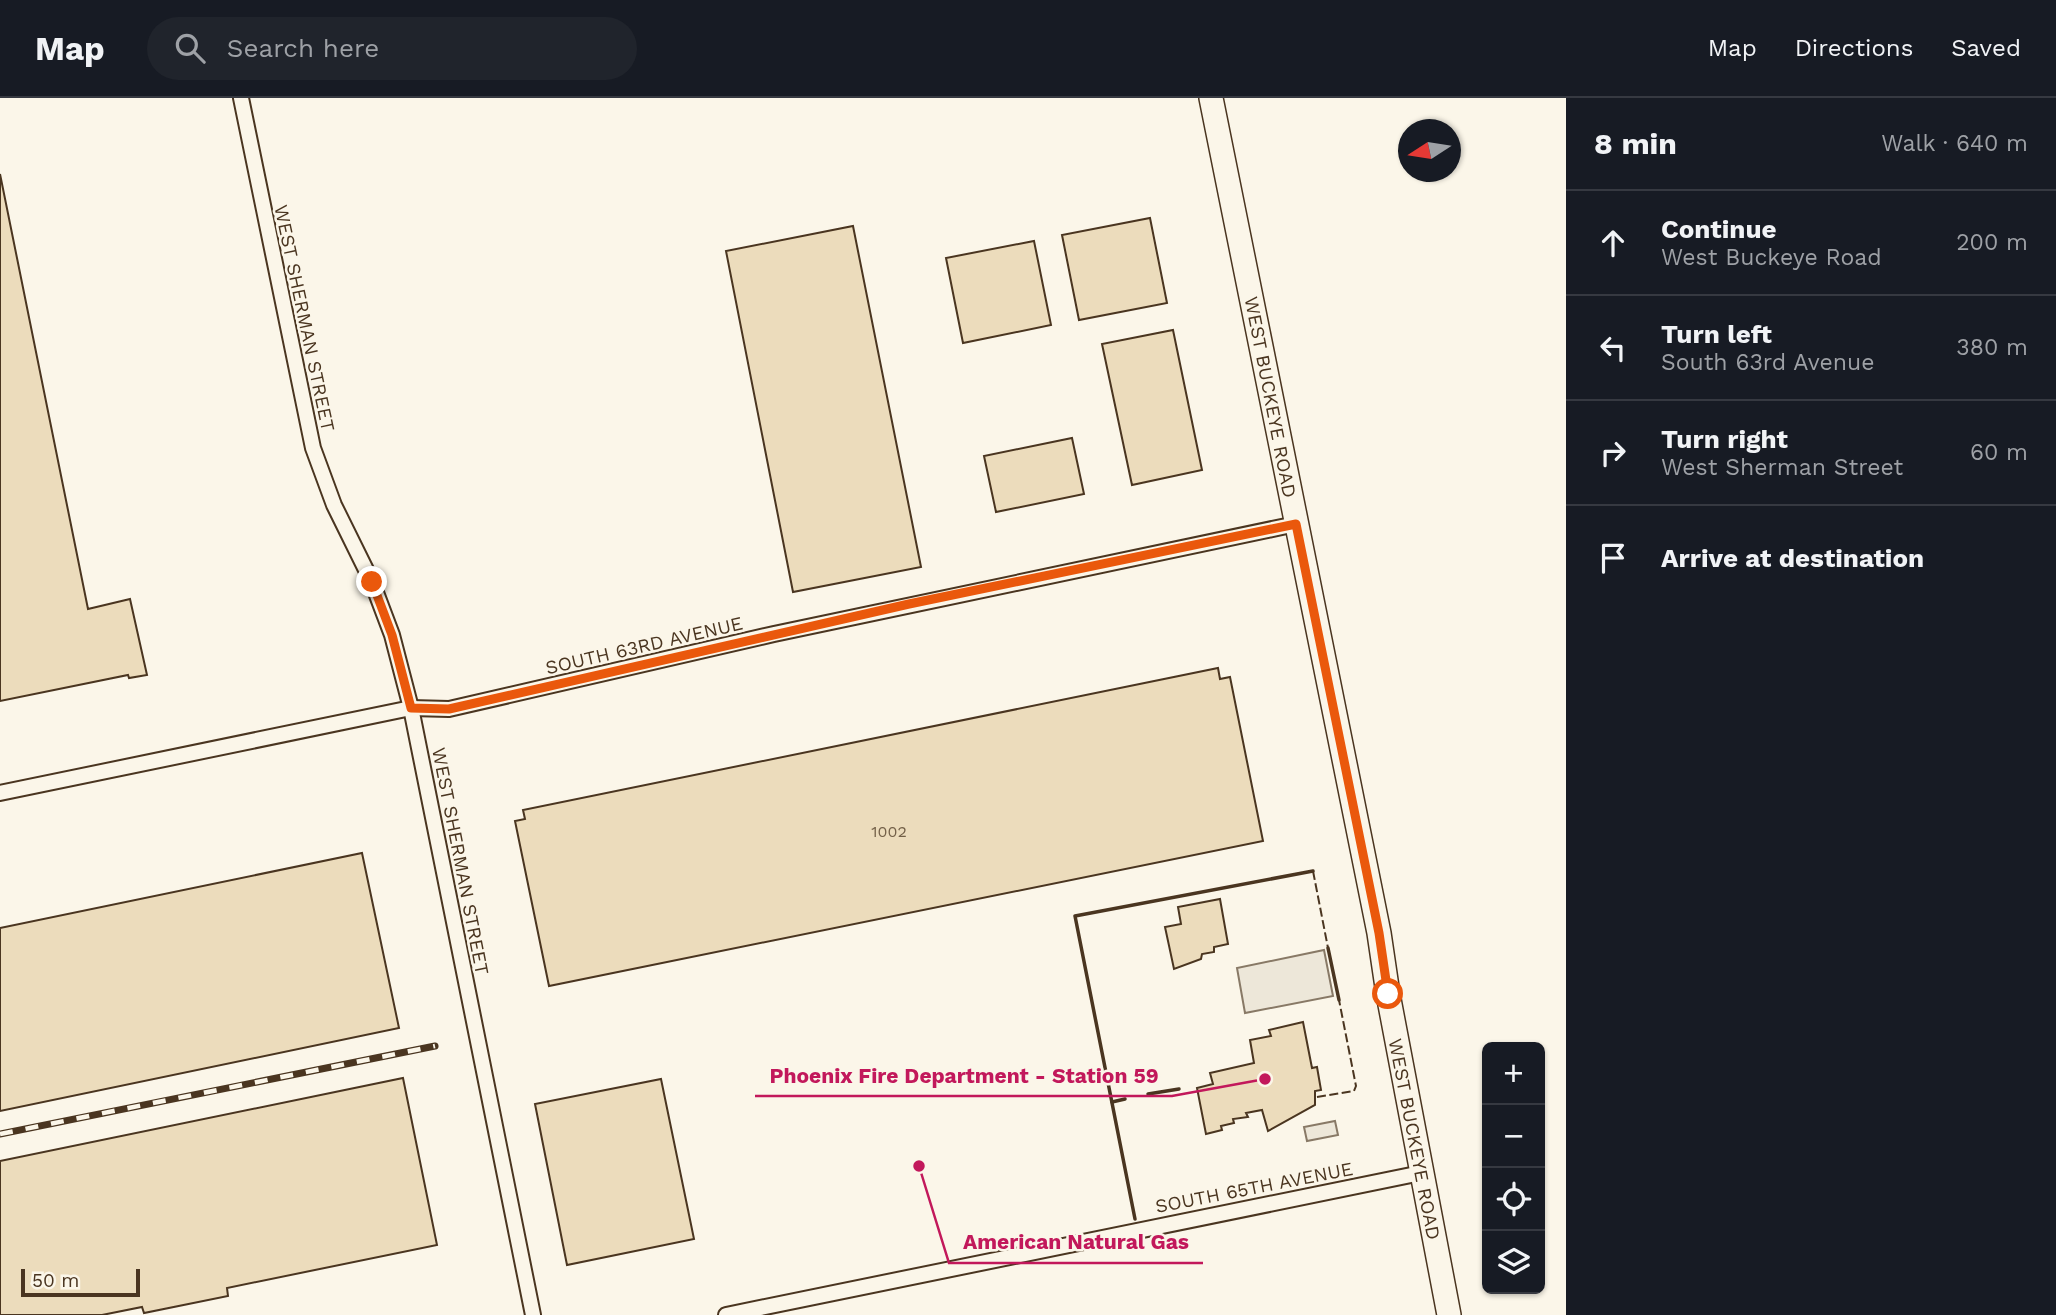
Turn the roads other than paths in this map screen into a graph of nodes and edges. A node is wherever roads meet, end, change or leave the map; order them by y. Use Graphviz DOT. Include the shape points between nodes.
graph roads {
  1 [pos="241,98"];
  2 [pos="1211,98"];
  3 [pos="1296,524"];
  4 [pos="411,708"];
  5 [pos="0,793"];
  6 [pos="1420,1173"];
  7 [pos="533,1315"];
  8 [pos="726,1315"];
  9 [pos="1449,1315"];
  1 -- 4 [label="street, WEST SHERMAN STREET" via="313,447 392,635"];
  2 -- 3 [label="main road, WEST BUCKEYE ROAD"];
  3 -- 4 [label="street, SOUTH 63RD AVENUE" via="828,622 449,709"];
  3 -- 6 [label="main road, WEST BUCKEYE ROAD" via="1379,933"];
  4 -- 5 [label="street, SOUTH 63RD AVENUE"];
  4 -- 7 [label="street, WEST SHERMAN STREET"];
  6 -- 8 [label="street, SOUTH 65TH AVENUE"];
  6 -- 9 [label="main road, WEST BUCKEYE ROAD"];
}
